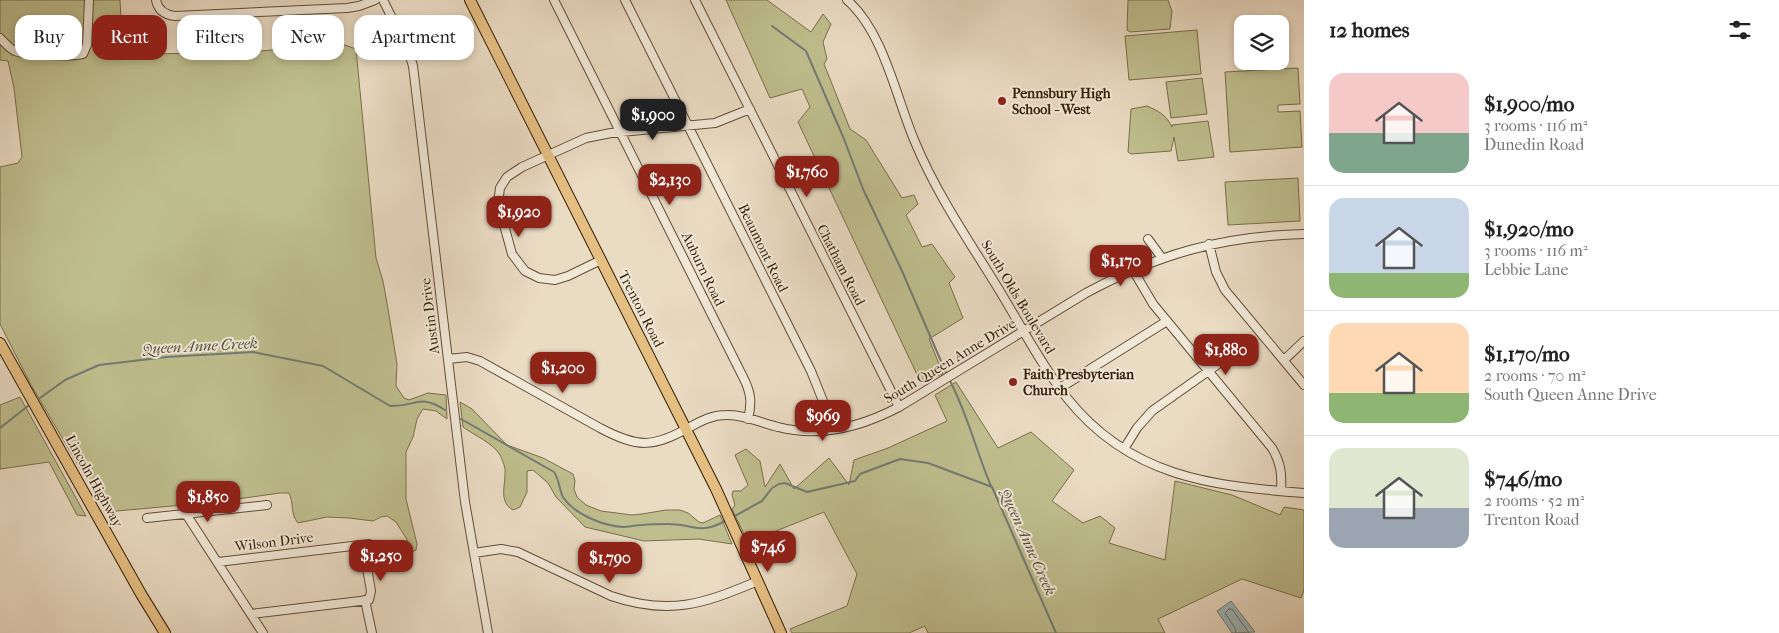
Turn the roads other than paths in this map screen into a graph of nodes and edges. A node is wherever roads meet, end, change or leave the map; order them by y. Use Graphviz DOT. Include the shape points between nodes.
graph roads {
  1 [pos="89,0"];
  2 [pos="156,0"];
  3 [pos="375,0"];
  4 [pos="383,0"];
  5 [pos="470,0"];
  6 [pos="554,0"];
  7 [pos="624,0"];
  8 [pos="695,0"];
  9 [pos="847,0"];
  10 [pos="0,38"];
  11 [pos="750,109"];
  12 [pos="688,127"];
  13 [pos="620,132"];
  14 [pos="548,155"];
  15 [pos="1304,234"];
  16 [pos="1148,239"];
  17 [pos="1209,244"];
  18 [pos="1162,258"];
  19 [pos="601,260"];
  20 [pos="1133,270"];
  21 [pos="1167,321"];
  22 [pos="1024,331"];
  23 [pos="1304,341"];
  24 [pos="0,343"];
  25 [pos="448,359"];
  26 [pos="1284,360"];
  27 [pos="1217,365"];
  28 [pos="1207,370"];
  29 [pos="1304,385"];
  30 [pos="1060,388"];
  31 [pos="899,407"];
  32 [pos="748,418"];
  33 [pos="686,430"];
  34 [pos="826,431"];
  35 [pos="1124,449"];
  36 [pos="1281,491"];
  37 [pos="1304,493"];
  38 [pos="266,505"];
  39 [pos="186,514"];
  40 [pos="147,518"];
  41 [pos="474,553"];
  42 [pos="218,562"];
  43 [pos="758,581"];
  44 [pos="366,600"];
  45 [pos="251,614"];
  46 [pos="165,633"];
  47 [pos="263,633"];
  48 [pos="372,633"];
  49 [pos="488,633"];
  50 [pos="781,633"];
  1 -- 10 [label="street" via="87,45 83,54 22,53"];
  2 -- 3 [label="street" via="162,12 175,16 347,8"];
  4 -- 25 [label="street, Austin Drive" via="413,66"];
  5 -- 14 [label="main road, Trenton Road"];
  6 -- 13 [label="street, Auburn Road"];
  7 -- 12 [label="street, Beaumont Road"];
  8 -- 11 [label="street, Chatham Road"];
  9 -- 22 [label="street, South Olds Boulevard" via="876,39 926,166"];
  11 -- 12 [label="street" via="722,121"];
  11 -- 31 [label="street, Chatham Road"];
  12 -- 13 [label="street"];
  12 -- 34 [label="street, Beaumont Road" via="811,371 822,400"];
  13 -- 14 [label="street" via="586,138"];
  13 -- 32 [label="street, Auburn Road" via="750,390"];
  14 -- 19 [label="main road, Trenton Road"];
  14 -- 19 [label="street" via="512,173 500,188 498,203 512,254 530,275 549,280 568,276"];
  15 -- 17 [label="street, South Queen Anne Drive" via="1255,236"];
  16 -- 18 [label="street"];
  17 -- 18 [label="street, South Queen Anne Drive"];
  17 -- 26 [label="street" via="1216,272 1226,290"];
  18 -- 20 [label="street, South Queen Anne Drive"];
  19 -- 33 [label="main road, Trenton Road"];
  20 -- 21 [label="street" via="1144,292"];
  20 -- 22 [label="street, South Queen Anne Drive" via="1086,293"];
  21 -- 28 [label="street"];
  21 -- 30 [label="street"];
  22 -- 30 [label="street, South Olds Boulevard"];
  22 -- 31 [label="street, South Queen Anne Drive"];
  23 -- 26 [label="street"];
  24 -- 46 [label="main road, Lincoln Highway"];
  25 -- 33 [label="street, South Queen Anne Drive" via="467,357 480,361 626,440 651,443"];
  25 -- 41 [label="street, Austin Drive"];
  26 -- 29 [label="street"];
  27 -- 28 [label="street"];
  28 -- 35 [label="street" via="1148,415"];
  28 -- 36 [label="street" via="1277,457 1282,475"];
  30 -- 35 [label="street, South Olds Boulevard" via="1078,411"];
  31 -- 34 [label="street, South Queen Anne Drive" via="860,425"];
  32 -- 33 [label="street, South Queen Anne Drive" via="715,416"];
  32 -- 34 [label="street, South Queen Anne Drive" via="795,430"];
  33 -- 43 [label="main road, Trenton Road"];
  35 -- 36 [label="street, South Olds Boulevard" via="1160,468 1190,478"];
  36 -- 37 [label="street, South Olds Boulevard"];
  38 -- 39 [label="street"];
  39 -- 40 [label="street"];
  39 -- 42 [label="street"];
  41 -- 43 [label="street" via="501,549 518,552 611,596 657,606 700,603"];
  41 -- 49 [label="street, Austin Drive"];
  42 -- 44 [label="street, Wilson Drive" via="366,545 371,591 371,599"];
  42 -- 45 [label="street"];
  43 -- 50 [label="main road, Trenton Road"];
  44 -- 45 [label="street"];
  44 -- 48 [label="street, Wilson Drive"];
  45 -- 47 [label="street"];
}
